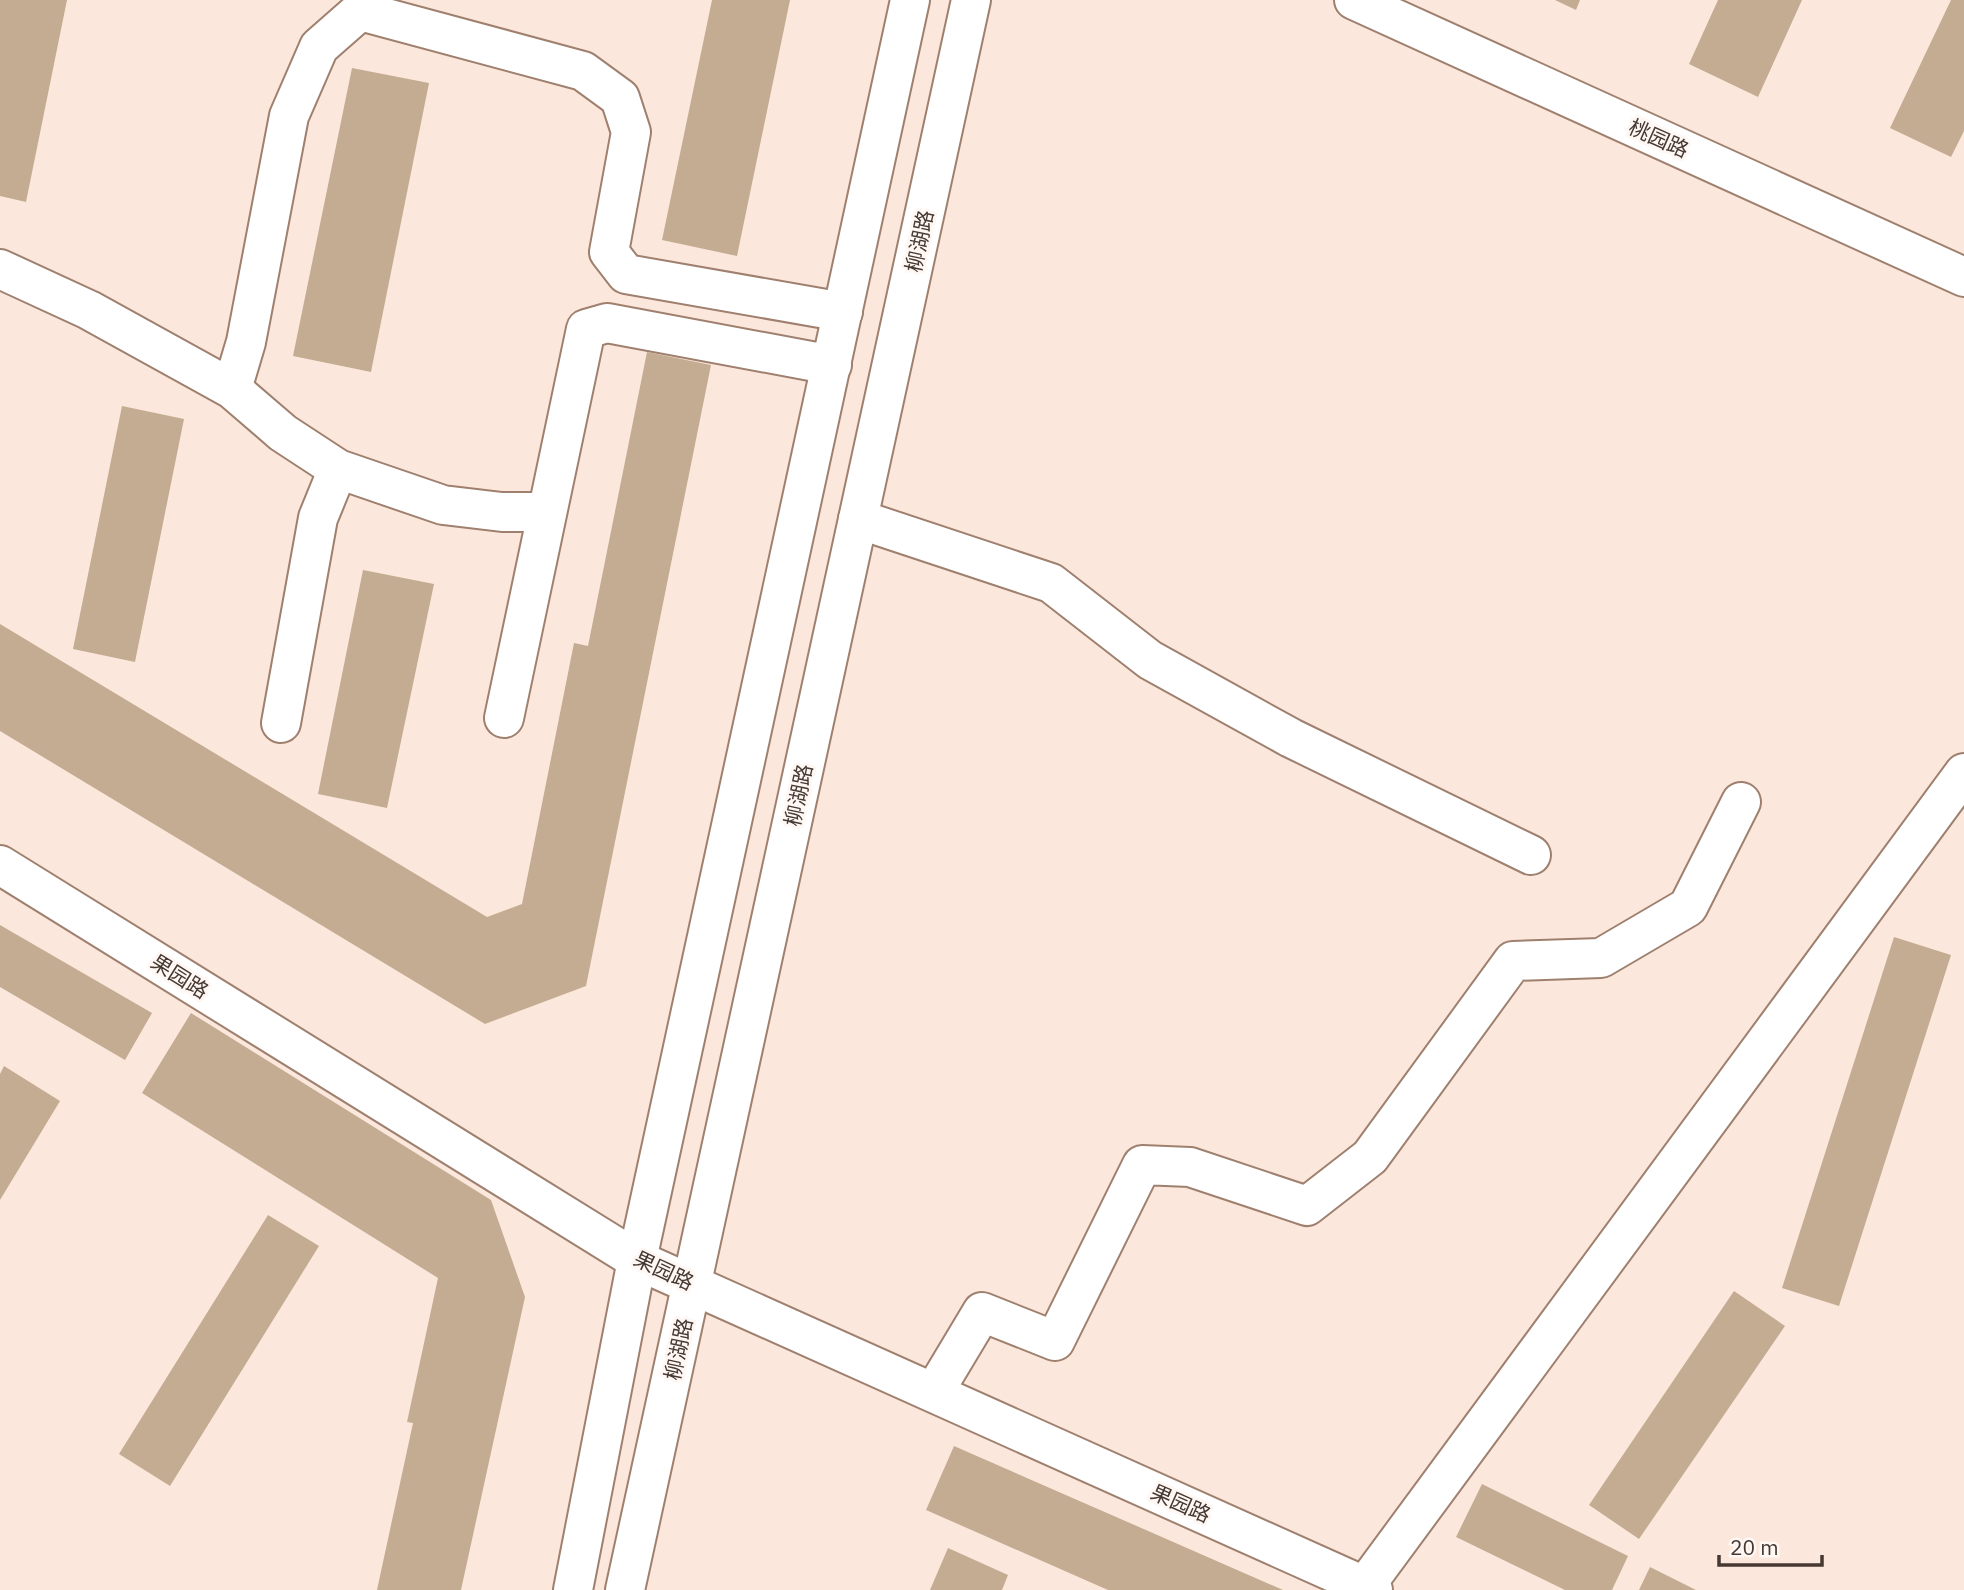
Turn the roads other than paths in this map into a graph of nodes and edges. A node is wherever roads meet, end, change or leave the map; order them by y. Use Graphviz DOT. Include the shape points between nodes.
graph roads {
  1 [pos="910,0"];
  2 [pos="971,0"];
  3 [pos="1354,0"];
  4 [pos="357,4"];
  5 [pos="0,269"];
  6 [pos="1964,277"];
  7 [pos="843,312"];
  8 [pos="832,365"];
  9 [pos="232,389"];
  10 [pos="338,469"];
  11 [pos="546,512"];
  12 [pos="858,519"];
  13 [pos="504,718"];
  14 [pos="281,723"];
  15 [pos="1964,773"];
  16 [pos="1741,802"];
  17 [pos="1531,855"];
  18 [pos="0,864"];
  19 [pos="637,1260"];
  20 [pos="692,1284"];
  21 [pos="934,1392"];
  22 [pos="1369,1588"];
  23 [pos="573,1590"];
  24 [pos="625,1590"];
  1 -- 7 [label="street"];
  2 -- 12 [label="street, 柳湖路"];
  3 -- 6 [label="street, 桃园路"];
  4 -- 7 [label="street" via="583,71 620,98 631,132 608,252 626,274"];
  4 -- 9 [label="street" via="319,47 289,116 246,342"];
  5 -- 9 [label="street" via="89,310"];
  7 -- 8 [label="street"];
  8 -- 11 [label="street" via="607,323 586,329"];
  8 -- 19 [label="street"];
  9 -- 10 [label="street" via="283,433"];
  10 -- 11 [label="street" via="443,505"];
  10 -- 14 [label="street" via="318,518"];
  11 -- 13 [label="street"];
  12 -- 17 [label="street" via="1051,583 1150,660 1291,738"];
  12 -- 20 [label="street, 柳湖路"];
  15 -- 22 [label="street"];
  16 -- 21 [label="street" via="1688,907 1601,958 1513,961 1370,1157 1307,1206 1190,1167 1142,1165 1055,1342 982,1312"];
  18 -- 19 [label="street, 果园路"];
  19 -- 20 [label="street, 果园路"];
  19 -- 23 [label="street"];
  20 -- 21 [label="street, 果园路"];
  20 -- 24 [label="street, 柳湖路"];
  21 -- 22 [label="street, 果园路"];
}
